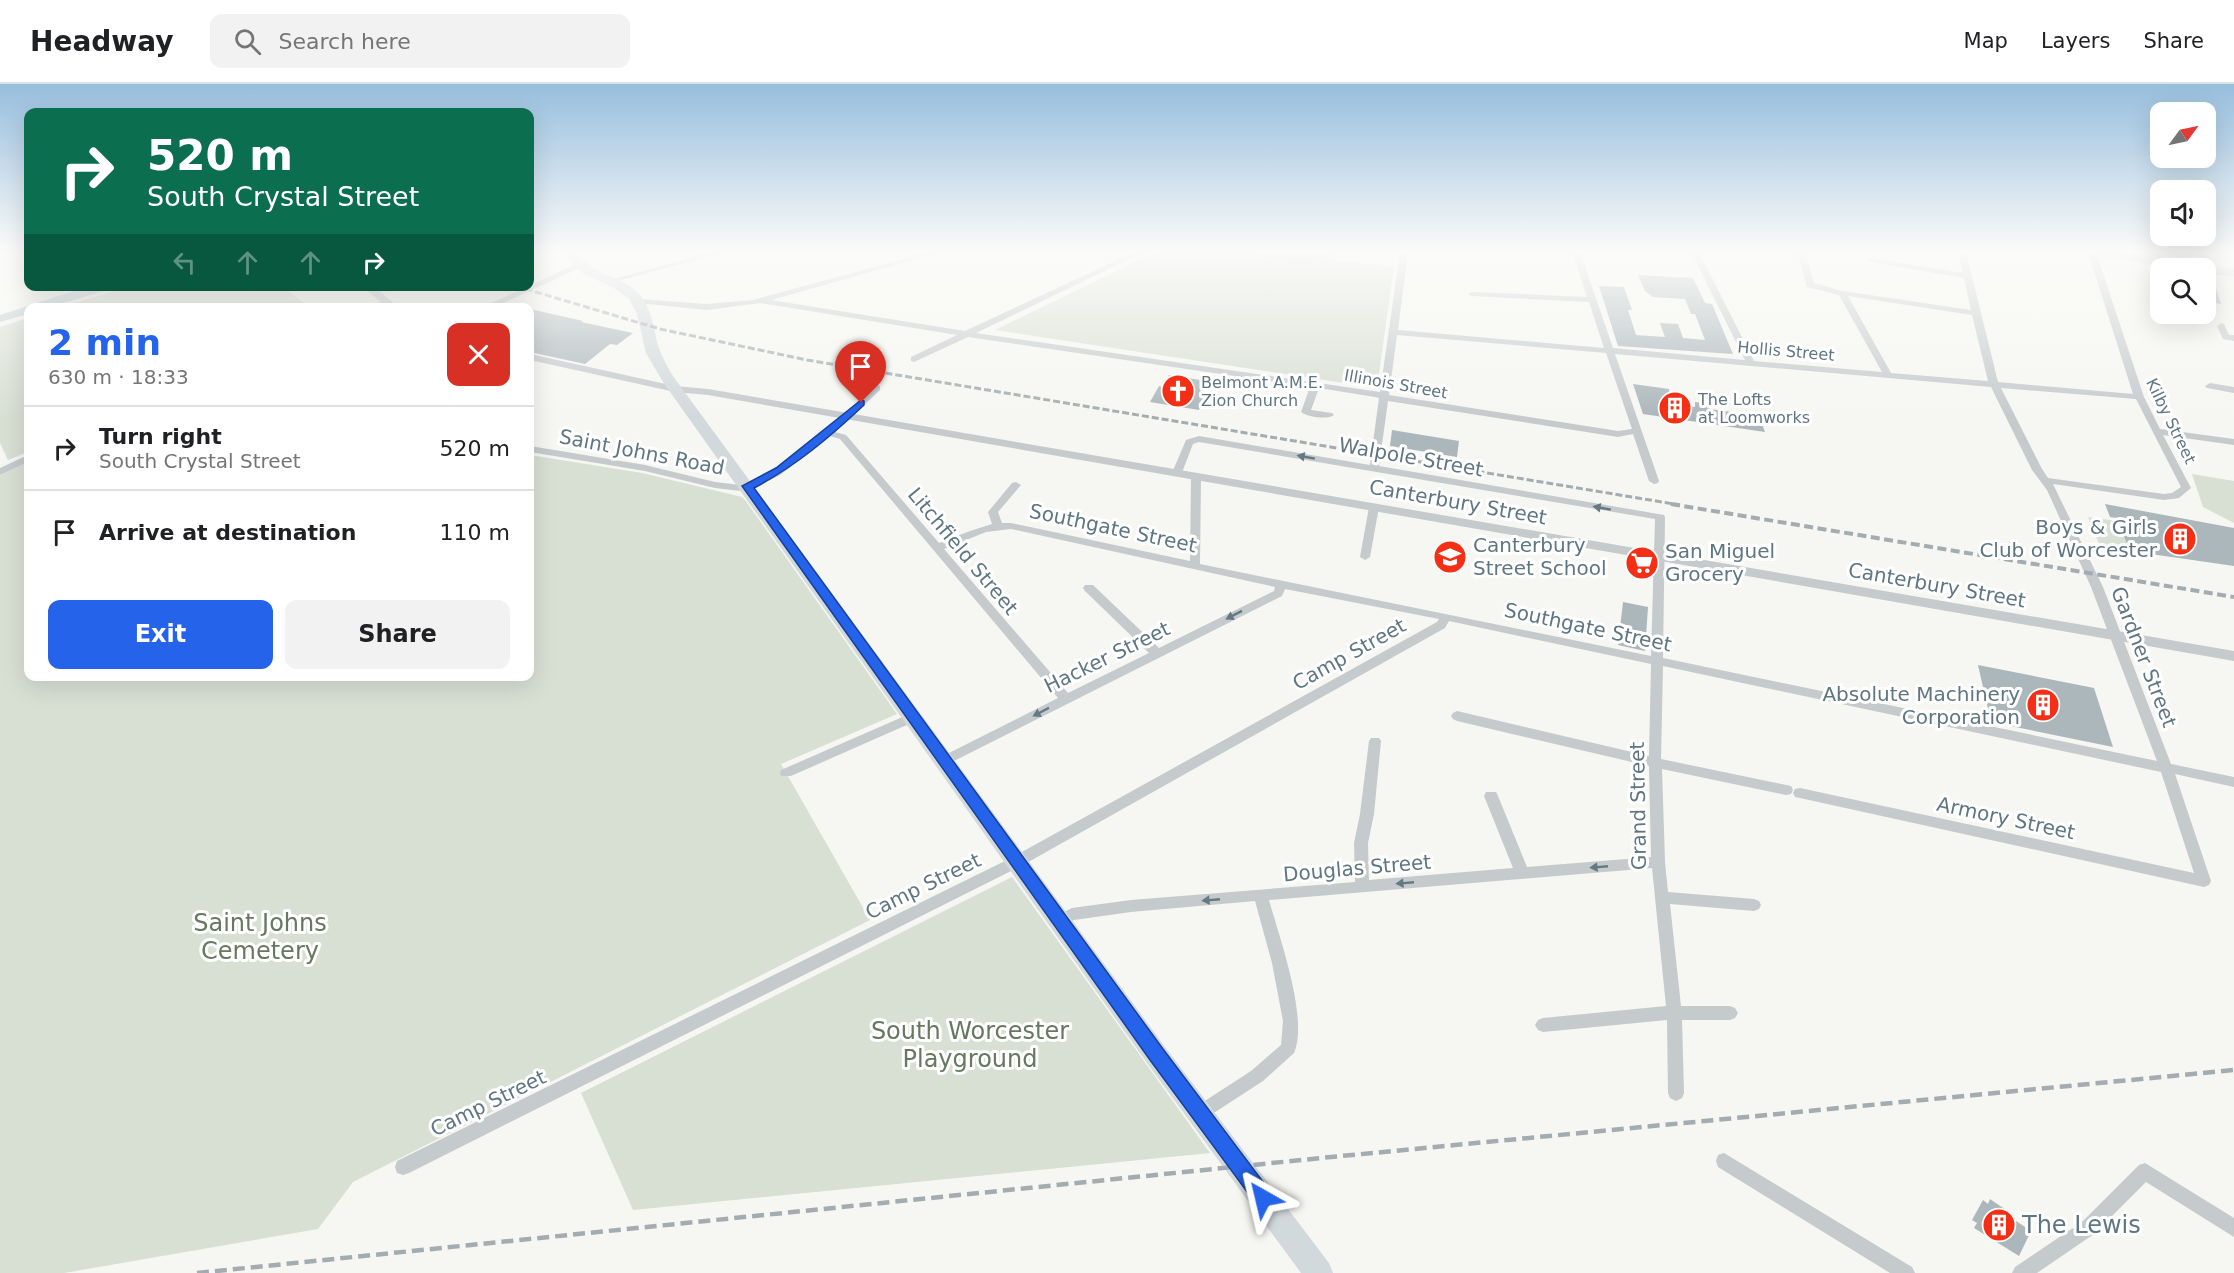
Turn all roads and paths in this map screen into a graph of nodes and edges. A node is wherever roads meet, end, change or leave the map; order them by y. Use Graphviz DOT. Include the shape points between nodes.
graph roads {
  1 [pos="640,307"];
  2 [pos="805,307"];
  3 [pos="1025,307"];
  4 [pos="1397,307"];
  5 [pos="1595,307"];
  6 [pos="1723,307"];
  7 [pos="1850,307"];
  8 [pos="1934,307"];
  9 [pos="1975,307"];
  10 [pos="2111,307"];
  11 [pos="1976,314"];
  12 [pos="2221,326"];
  13 [pos="1394,332"];
  14 [pos="970,334"];
  15 [pos="2234,338"];
  16 [pos="1610,350"];
  17 [pos="534,358"];
  18 [pos="914,359"];
  19 [pos="1750,362"];
  20 [pos="1888,375"];
  21 [pos="1993,383"];
  22 [pos="1316,385"];
  23 [pos="2210,386"];
  24 [pos="877,388"];
  25 [pos="675,389"];
  26 [pos="2234,390"];
  27 [pos="1385,397"];
  28 [pos="2139,397"];
  29 [pos="1329,415"];
  30 [pos="847,416"];
  31 [pos="2157,430"];
  32 [pos="1637,431"];
  33 [pos="829,433"];
  34 [pos="2234,442"];
  35 [pos="534,450"];
  36 [pos="24,460"];
  37 [pos="1374,467"];
  38 [pos="0,472"];
  39 [pos="1177,473"];
  40 [pos="1196,476"];
  41 [pos="1654,480"];
  42 [pos="2044,480"];
  43 [pos="1016,485"];
  44 [pos="747,486"];
  45 [pos="1374,507"];
  46 [pos="1660,518"];
  47 [pos="998,525"];
  48 [pos="937,548"];
  49 [pos="1365,557"];
  50 [pos="1661,557"];
  51 [pos="1195,566"];
  52 [pos="1282,585"];
  53 [pos="1089,588"];
  54 [pos="1446,617"];
  55 [pos="2115,636"];
  56 [pos="1158,654"];
  57 [pos="2234,656"];
  58 [pos="1656,661"];
  59 [pos="1066,699"];
  60 [pos="1457,716"];
  61 [pos="914,717"];
  62 [pos="1375,741"];
  63 [pos="946,760"];
  64 [pos="1655,763"];
  65 [pos="2166,768"];
  66 [pos="786,773"];
  67 [pos="2234,782"];
  68 [pos="1786,790"];
  69 [pos="1800,793"];
  70 [pos="1491,796"];
  71 [pos="1018,861"];
  72 [pos="1658,862"];
  73 [pos="1522,873"];
  74 [pos="2204,881"];
  75 [pos="1362,887"];
  76 [pos="1261,896"];
  77 [pos="1661,897"];
  78 [pos="1754,906"];
  79 [pos="1061,920"];
  80 [pos="1730,1012"];
  81 [pos="1674,1013"];
  82 [pos="1543,1025"];
  83 [pos="1676,1093"];
  84 [pos="1200,1113"];
  85 [pos="1724,1161"];
  86 [pos="403,1167"];
  87 [pos="2234,1228"];
  88 [pos="1319,1273"];
  89 [pos="1906,1273"];
  90 [pos="2021,1273"];
  1 -- 25 [label="main road" via="652,350"];
  2 -- 14 [label="street, Illinois Street"];
  3 -- 14 [label="street"];
  4 -- 13 [label="street"];
  5 -- 16 [label="street"];
  6 -- 19 [label="street"];
  7 -- 20 [label="street"];
  8 -- 11 [label="street"];
  9 -- 11 [label="street, Gardner Street"];
  10 -- 28 [label="street, Kilby Street"];
  11 -- 21 [label="street, Gardner Street"];
  12 -- 15 [label="street" via="2226,337"];
  13 -- 16 [label="street, Hollis Street"];
  13 -- 27 [label="street"];
  14 -- 18 [label="street"];
  14 -- 22 [label="street, Illinois Street"];
  16 -- 19 [label="street, Hollis Street"];
  16 -- 32 [label="street"];
  17 -- 25 [label="street, Canterbury Street"];
  19 -- 20 [label="street, Hollis Street"];
  20 -- 21 [label="street, Hollis Street"];
  21 -- 28 [label="street, Hollis Street"];
  21 -- 42 [label="street, Gardner Street"];
  22 -- 27 [label="street, Illinois Street"];
  22 -- 29 [label="street" via="1306,412"];
  23 -- 26 [label="street"];
  24 -- 30 [label="street"];
  25 -- 30 [label="street, Canterbury Street"];
  25 -- 44 [label="main road"];
  27 -- 32 [label="street, Illinois Street" via="1586,430 1618,434"];
  27 -- 37 [label="street"];
  28 -- 31 [label="street, Kilby Street"];
  30 -- 33 [label="street"];
  30 -- 39 [label="street, Canterbury Street"];
  31 -- 34 [label="street"];
  31 -- 42 [label="street, Kilby Street" via="2186,488 2175,496"];
  32 -- 41 [label="street"];
  33 -- 44 [label="street" via="780,470"];
  33 -- 48 [label="street, Litchfield Street" via="843,437"];
  35 -- 44 [label="street, Saint Johns Road" via="663,471 739,489"];
  36 -- 38 [label="street"];
  37 -- 39 [label="street, Walpole Street, one-way" via="1199,439 1189,442"];
  46 -- 37 [label="street, Walpole Street, one-way"];
  39 -- 40 [label="street, Canterbury Street"];
  40 -- 45 [label="street, Canterbury Street"];
  40 -- 51 [label="street"];
  42 -- 55 [label="street, Gardner Street" via="2097,587"];
  43 -- 47 [label="street" via="993,512"];
  44 -- 61 [label="main road"];
  45 -- 49 [label="street"];
  45 -- 50 [label="street, Canterbury Street"];
  46 -- 50 [label="street, Grand Street"];
  47 -- 48 [label="street, Southgate Street"];
  47 -- 51 [label="street, Southgate Street"];
  48 -- 59 [label="street, Litchfield Street"];
  50 -- 55 [label="street, Canterbury Street"];
  50 -- 58 [label="street, Grand Street"];
  51 -- 52 [label="street, Southgate Street"];
  52 -- 54 [label="street, Southgate Street"];
  52 -- 56 [label="street, Hacker Street, one-way" via="1278,593"];
  53 -- 56 [label="street"];
  54 -- 58 [label="street, Southgate Street"];
  54 -- 71 [label="street, Camp Street" via="1442,625"];
  55 -- 57 [label="street, Canterbury Street"];
  55 -- 65 [label="street, Gardner Street"];
  56 -- 59 [label="street, Hacker Street"];
  58 -- 64 [label="street, Grand Street"];
  58 -- 65 [label="street, Southgate Street"];
  59 -- 63 [label="street, Hacker Street, one-way"];
  60 -- 64 [label="street"];
  61 -- 63 [label="main road"];
  61 -- 66 [label="street"];
  62 -- 75 [label="street" via="1361,843"];
  63 -- 71 [label="main road"];
  64 -- 68 [label="street"];
  64 -- 72 [label="street, Grand Street"];
  65 -- 67 [label="street, Southgate Street"];
  65 -- 74 [label="street, Gardner Street"];
  69 -- 74 [label="street, Armory Street"];
  70 -- 73 [label="street"];
  71 -- 79 [label="main road"];
  71 -- 86 [label="street, Camp Street"];
  72 -- 73 [label="street, Douglas Street, one-way"];
  72 -- 77 [label="street, Grand Street"];
  73 -- 75 [label="street, Douglas Street, one-way"];
  75 -- 76 [label="street, Douglas Street"];
  76 -- 79 [label="street, Douglas Street, one-way" via="1120,908 1072,914"];
  76 -- 84 [label="street" via="1291,1021 1288,1048 1257,1076"];
  77 -- 78 [label="street"];
  77 -- 81 [label="street, Grand Street"];
  79 -- 84 [label="main road"];
  80 -- 81 [label="street"];
  81 -- 82 [label="street"];
  81 -- 83 [label="street, Grand Street"];
  84 -- 88 [label="main road"];
  85 -- 89 [label="street"];
  87 -- 90 [label="street" via="2145,1171 2088,1228"];
}
